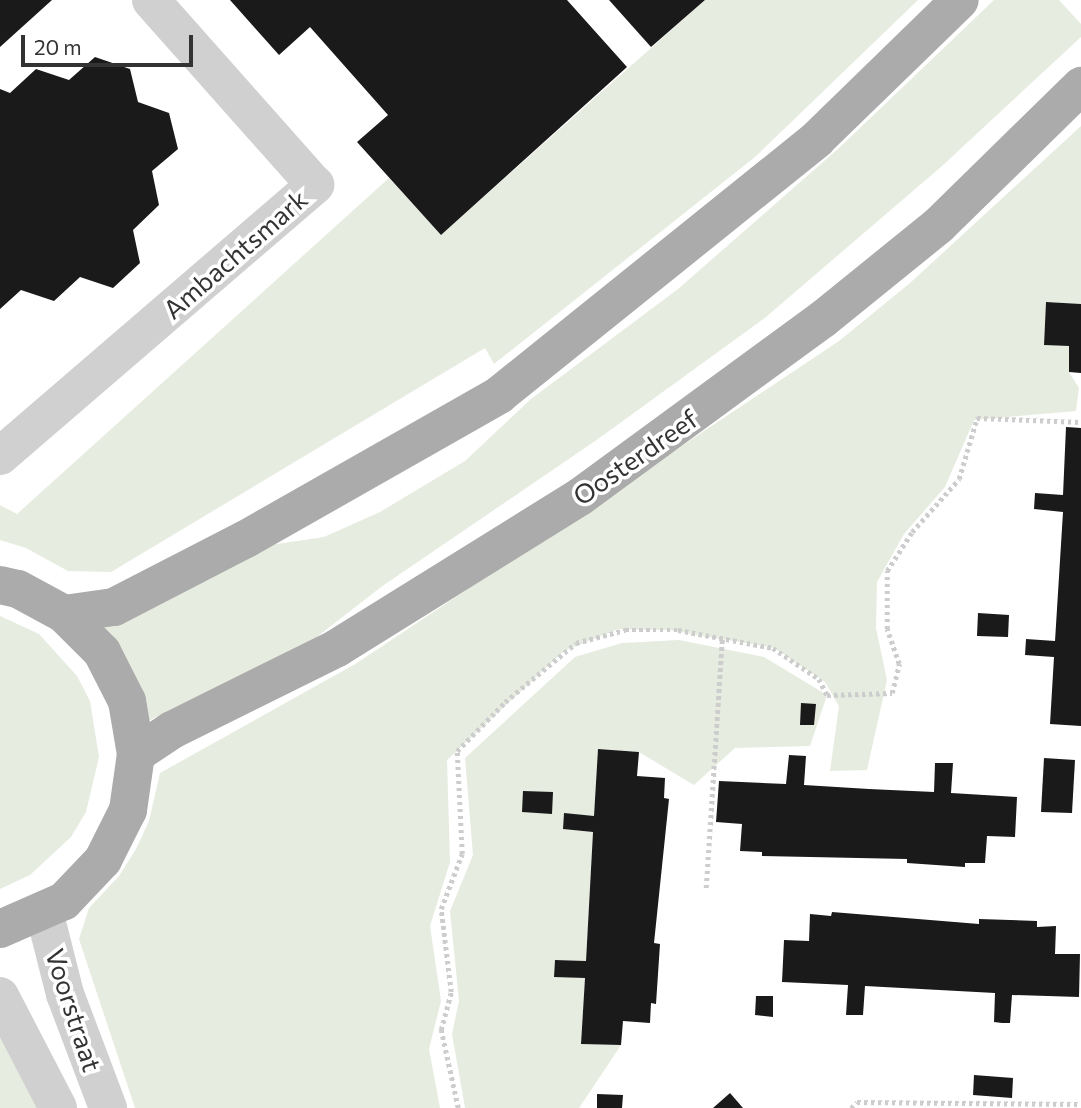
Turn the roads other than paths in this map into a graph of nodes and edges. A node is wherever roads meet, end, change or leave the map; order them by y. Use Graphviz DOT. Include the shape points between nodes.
graph roads {
  1 [pos="151,0"];
  2 [pos="960,0"];
  3 [pos="1081,86"];
  4 [pos="0,456"];
  5 [pos="0,585"];
  6 [pos="64,614"];
  7 [pos="136,754"];
  8 [pos="44,911"];
  9 [pos="0,929"];
  10 [pos="0,996"];
  11 [pos="58,1108"];
  12 [pos="108,1108"];
  1 -- 4 [label="street, Ambachtsmark" via="315,185"];
  2 -- 6 [label="main road" via="817,139 499,395 246,539 114,607"];
  3 -- 7 [label="main road, Oosterdreef" via="939,225 802,336 592,488 337,648 172,730"];
  5 -- 6 [label="main road" via="18,589"];
  6 -- 7 [label="main road" via="108,664 127,701"];
  7 -- 8 [label="main road" via="128,810 103,860 64,901"];
  8 -- 9 [label="main road"];
  8 -- 12 [label="street, Voorstraat" via="65,994"];
  10 -- 11 [label="street, Voorstraat"];
}
